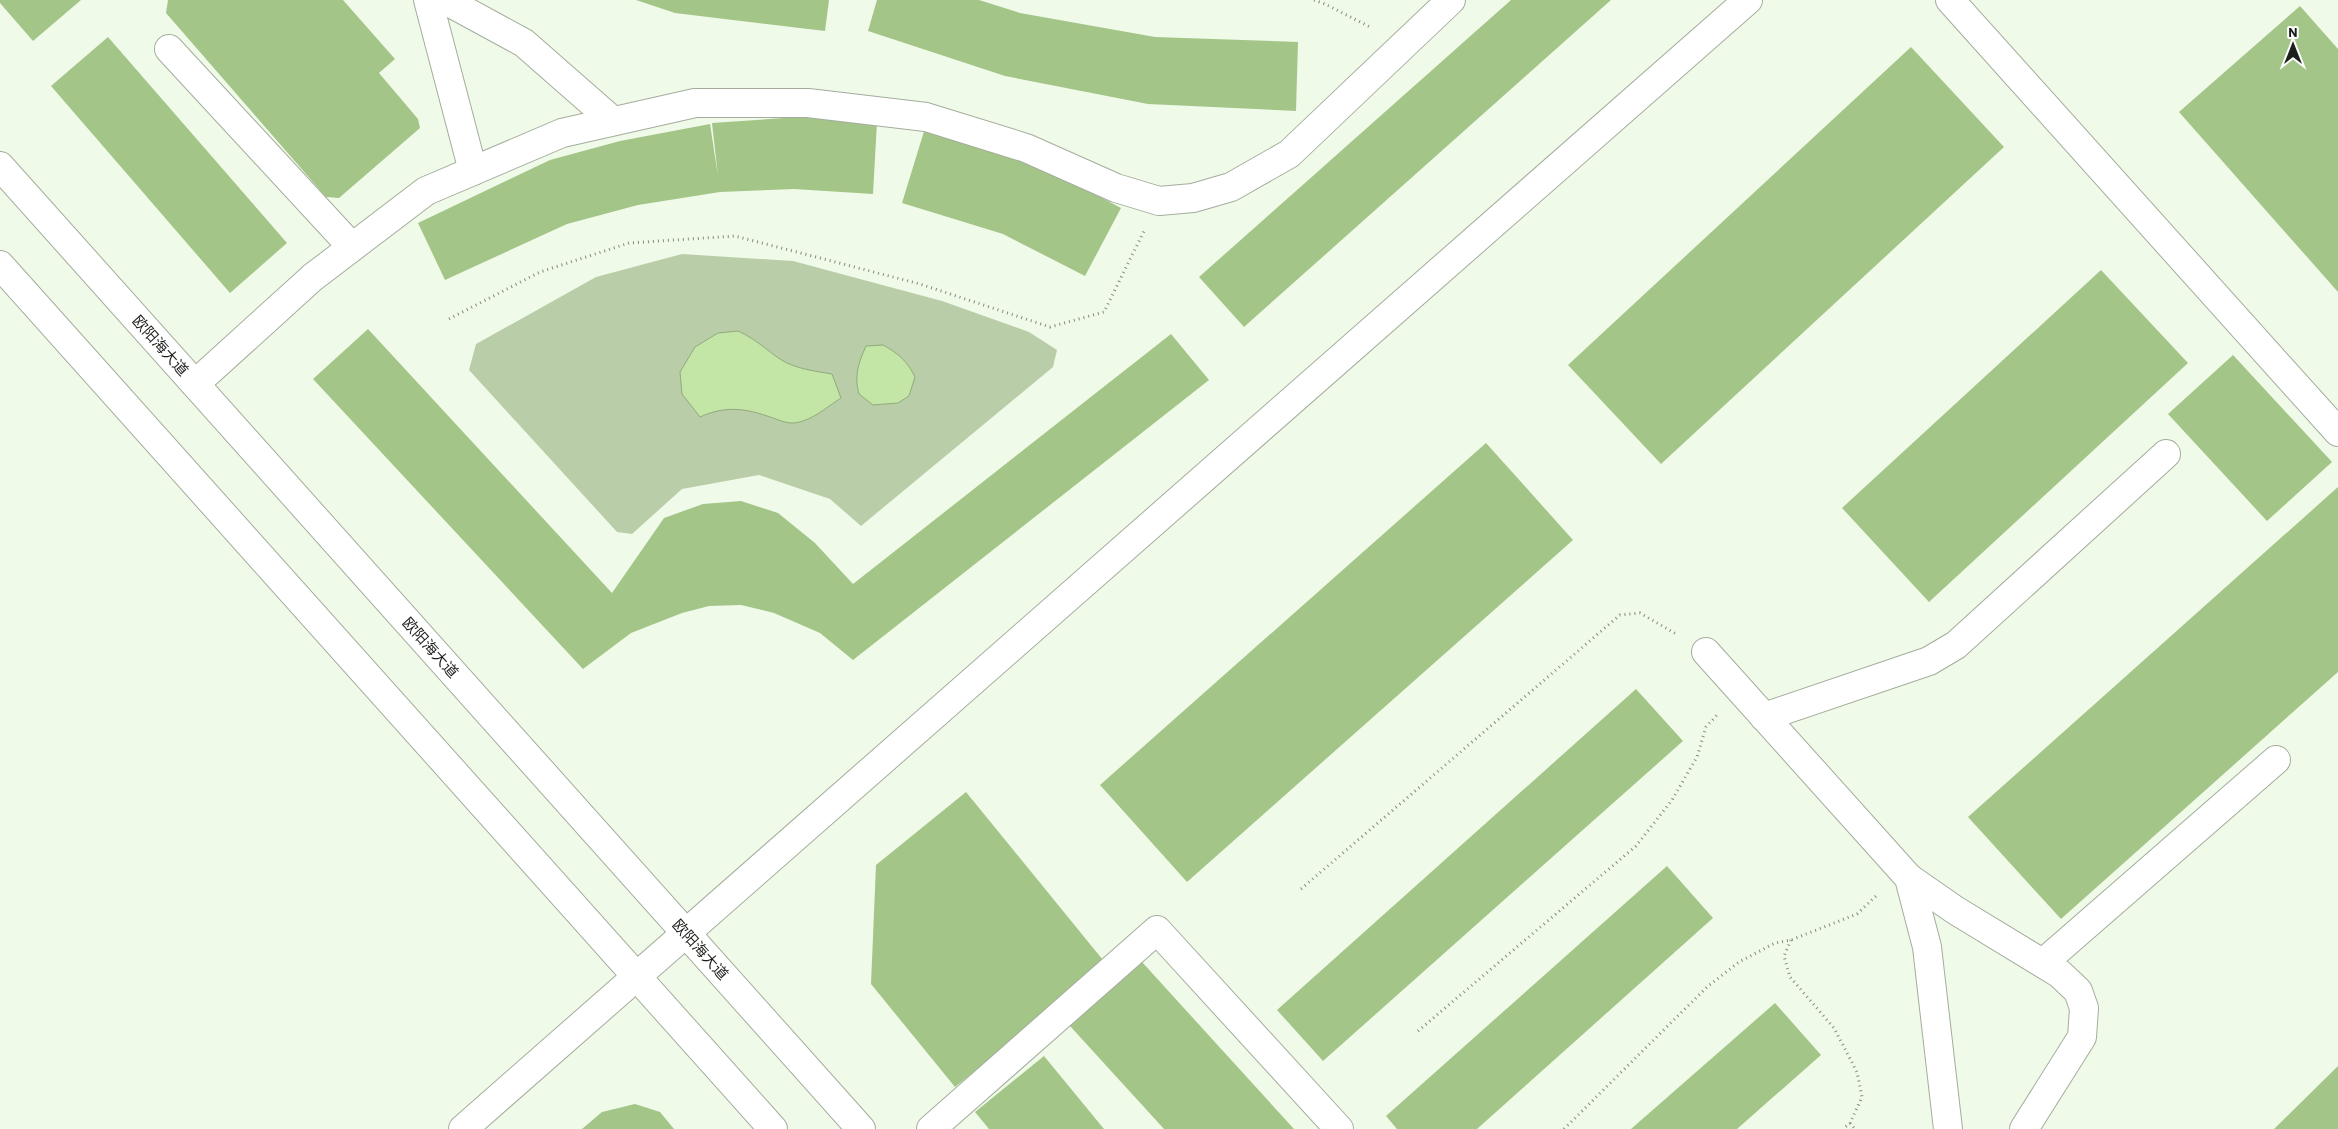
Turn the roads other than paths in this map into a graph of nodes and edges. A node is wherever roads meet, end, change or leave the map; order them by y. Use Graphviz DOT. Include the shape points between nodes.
graph roads {
  1 [pos="428,0"];
  2 [pos="445,0"];
  3 [pos="1451,0"];
  4 [pos="1748,0"];
  5 [pos="1950,0"];
  6 [pos="169,49"];
  7 [pos="613,121"];
  8 [pos="0,166"];
  9 [pos="473,171"];
  10 [pos="352,247"];
  11 [pos="0,265"];
  12 [pos="196,384"];
  13 [pos="2338,432"];
  14 [pos="2166,454"];
  15 [pos="1706,652"];
  16 [pos="1764,718"];
  17 [pos="2276,760"];
  18 [pos="1906,875"];
  19 [pos="686,933"];
  20 [pos="2043,964"];
  21 [pos="636,977"];
  22 [pos="463,1129"];
  23 [pos="773,1129"];
  24 [pos="861,1129"];
  25 [pos="931,1129"];
  26 [pos="1340,1129"];
  27 [pos="1948,1129"];
  28 [pos="2024,1129"];
  1 -- 9 [label="main road"];
  2 -- 7 [label="main road" via="524,44"];
  3 -- 7 [label="main road" via="1289,154 1231,187 1193,198 1159,201 1116,188 1026,148 926,117 808,103 695,103"];
  4 -- 19 [label="main road"];
  5 -- 13 [label="main road"];
  6 -- 10 [label="main road"];
  7 -- 9 [label="main road" via="562,133"];
  8 -- 12 [label="main road, 欧阳海大道"];
  9 -- 10 [label="main road" via="426,192"];
  10 -- 12 [label="main road" via="313,277"];
  11 -- 21 [label="main road"];
  12 -- 19 [label="main road, 欧阳海大道"];
  14 -- 16 [label="main road" via="1956,645 1929,661"];
  15 -- 16 [label="main road"];
  16 -- 18 [label="main road"];
  17 -- 20 [label="main road"];
  18 -- 20 [label="main road" via="1955,910"];
  18 -- 27 [label="main road" via="1927,947"];
  19 -- 21 [label="main road"];
  19 -- 24 [label="main road, 欧阳海大道"];
  20 -- 28 [label="main road" via="2078,991 2084,1008 2082,1037"];
  21 -- 22 [label="main road"];
  21 -- 23 [label="main road"];
  25 -- 26 [label="main road" via="1157,930"];
}
